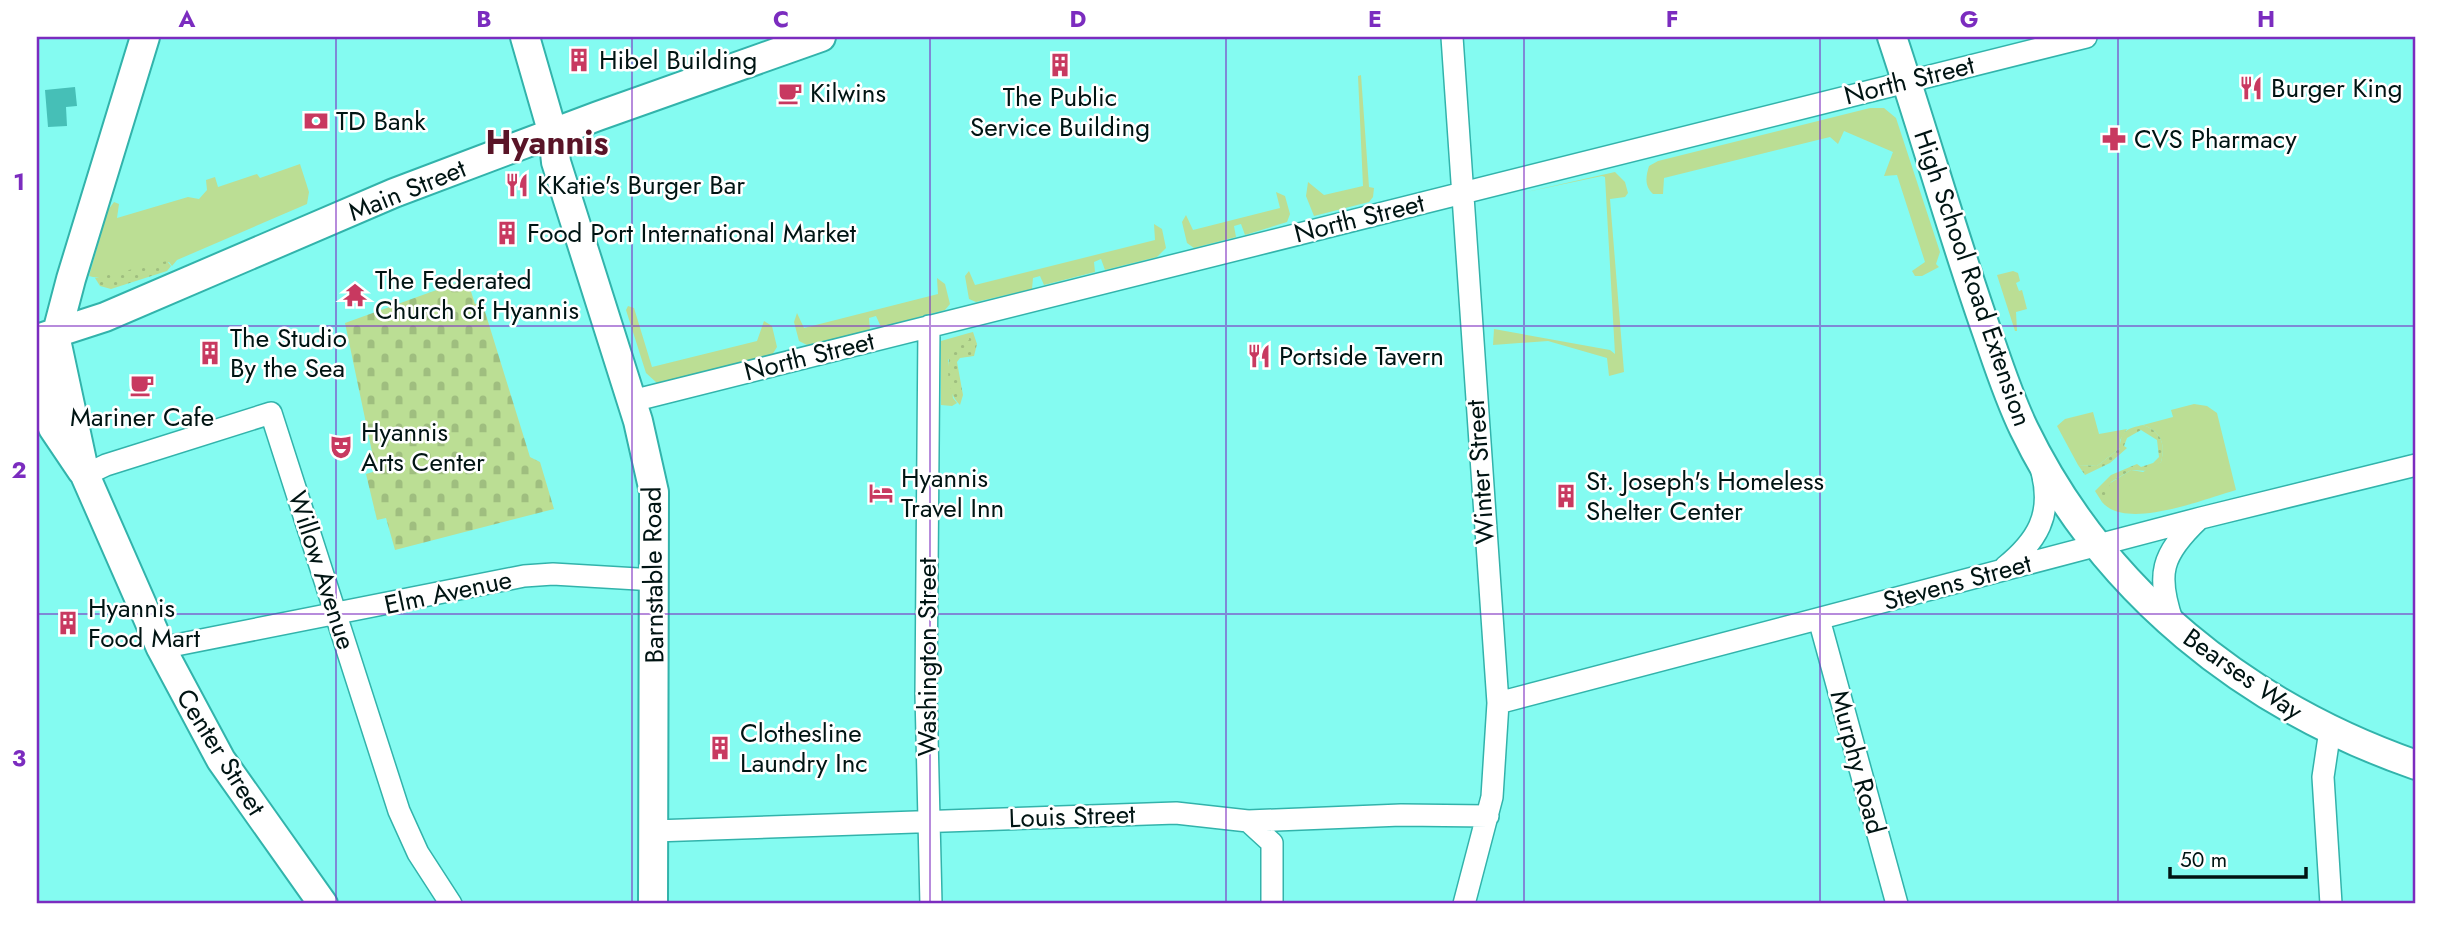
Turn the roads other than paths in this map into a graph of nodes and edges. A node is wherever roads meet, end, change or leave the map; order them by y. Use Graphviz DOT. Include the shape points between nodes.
graph roads {
  1 [pos="145,37"];
  2 [pos="524,37"];
  3 [pos="821,37"];
  4 [pos="1452,37"];
  5 [pos="1892,37"];
  6 [pos="2086,37"];
  7 [pos="1906,81"];
  8 [pos="553,134"];
  9 [pos="1463,191"];
  10 [pos="929,326"];
  11 [pos="46,337"];
  12 [pos="41,400"];
  13 [pos="632,401"];
  14 [pos="2038,456"];
  15 [pos="2416,465"];
  16 [pos="85,475"];
  17 [pos="2201,518"];
  18 [pos="2096,545"];
  19 [pos="2001,570"];
  20 [pos="655,580"];
  21 [pos="337,615"];
  22 [pos="1819,619"];
  23 [pos="2174,625"];
  24 [pos="161,648"];
  25 [pos="1498,703"];
  26 [pos="2330,730"];
  27 [pos="2416,765"];
  28 [pos="1488,816"];
  29 [pos="927,820"];
  30 [pos="1248,821"];
  31 [pos="654,831"];
  32 [pos="323,904"];
  33 [pos="451,904"];
  34 [pos="653,904"];
  35 [pos="930,904"];
  36 [pos="1272,904"];
  37 [pos="1464,904"];
  38 [pos="1897,904"];
  39 [pos="2331,904"];
  1 -- 11 [label="main road"];
  2 -- 8 [label="main road, Barnstable Road"];
  3 -- 8 [label="main road, Main Street"];
  4 -- 9 [label="street, Winter Street"];
  5 -- 7 [label="main road, High School Road Extension"];
  6 -- 7 [label="street, North Street"];
  7 -- 9 [label="street, North Street"];
  7 -- 14 [label="main road, High School Road Extension" via="2001,374"];
  8 -- 11 [label="main road, Main Street" via="394,193 105,317"];
  8 -- 13 [label="main road, Barnstable Road" via="556,162"];
  9 -- 10 [label="street, North Street"];
  9 -- 25 [label="street, Winter Street"];
  10 -- 13 [label="street, North Street"];
  10 -- 29 [label="street, Washington Street"];
  11 -- 12 [label="main road, Center Street"];
  11 -- 16 [label="main road, Center Street"];
  12 -- 16 [label="main road, Center Street" via="58,440"];
  13 -- 20 [label="main road, Barnstable Road" via="654,492"];
  14 -- 18 [label="main road, High School Road Extension"];
  14 -- 19 [label="street" via="2046,488 2043,520 2032,543"];
  15 -- 17 [label="street, Stevens Street"];
  16 -- 21 [label="street, Willow Avenue" via="271,413"];
  16 -- 24 [label="main road, Center Street"];
  17 -- 18 [label="street, Stevens Street"];
  17 -- 23 [label="street" via="2180,537 2164,568 2164,597"];
  18 -- 19 [label="street, Stevens Street"];
  18 -- 23 [label="main road, Bearses Way"];
  19 -- 22 [label="street, Stevens Street"];
  20 -- 21 [label="street, Elm Avenue" via="539,574"];
  20 -- 31 [label="main road, Barnstable Road"];
  21 -- 24 [label="street, Elm Avenue"];
  21 -- 33 [label="street, Willow Avenue" via="399,811 418,853"];
  22 -- 25 [label="street, Stevens Street"];
  22 -- 38 [label="street, Murphy Road"];
  23 -- 26 [label="main road, Bearses Way" via="2271,697"];
  24 -- 32 [label="main road, Center Street" via="221,760"];
  25 -- 28 [label="street, Winter Street"];
  26 -- 27 [label="main road, Bearses Way"];
  26 -- 39 [label="street" via="2323,777"];
  28 -- 30 [label="street, Louis Street"];
  28 -- 37 [label="street, Winter Street"];
  29 -- 30 [label="street, Louis Street" via="1175,813"];
  29 -- 31 [label="street, Louis Street"];
  29 -- 35 [label="street, Washington Street"];
  30 -- 36 [label="street" via="1272,843"];
  31 -- 34 [label="main road, Barnstable Road"];
}
